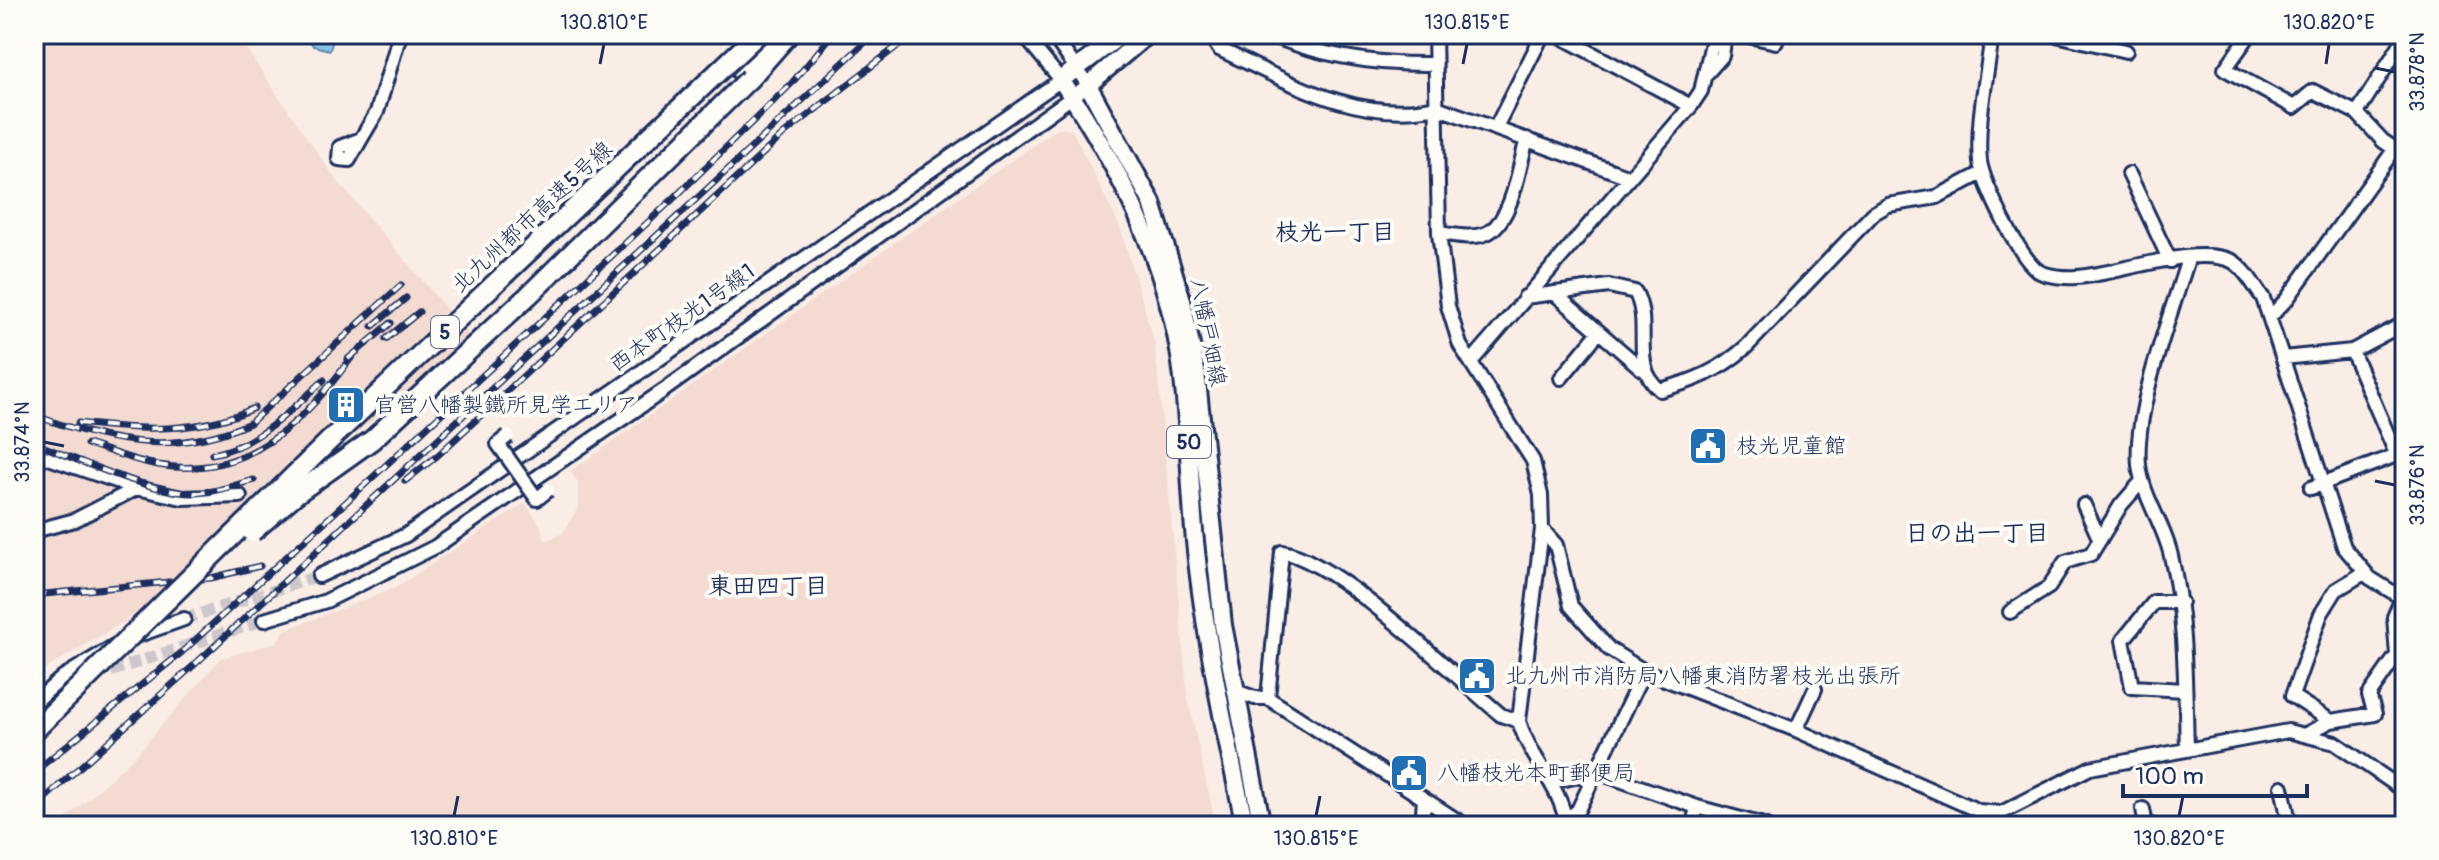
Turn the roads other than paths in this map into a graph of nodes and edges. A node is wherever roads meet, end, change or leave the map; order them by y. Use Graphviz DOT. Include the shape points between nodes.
graph roads {
  1 [pos="400,34"];
  2 [pos="758,34"];
  3 [pos="769,34"];
  4 [pos="789,34"];
  5 [pos="1023,34"];
  6 [pos="1052,34"];
  7 [pos="1122,34"];
  8 [pos="1148,34"];
  9 [pos="1216,34"];
  10 [pos="1268,34"];
  11 [pos="1435,34"];
  12 [pos="1543,34"];
  13 [pos="1556,34"];
  14 [pos="1714,34"];
  15 [pos="1725,34"];
  16 [pos="1740,34"];
  17 [pos="1777,34"];
  18 [pos="1992,34"];
  19 [pos="2052,34"];
  20 [pos="2250,34"];
  21 [pos="2405,37"];
  22 [pos="2126,51"];
  23 [pos="1435,64"];
  24 [pos="1078,69"];
  25 [pos="1705,74"];
  26 [pos="746,75"];
  27 [pos="1061,80"];
  28 [pos="1088,85"];
  29 [pos="1072,97"];
  30 [pos="1691,106"];
  31 [pos="1436,107"];
  32 [pos="2357,113"];
  33 [pos="1496,127"];
  34 [pos="361,139"];
  35 [pos="1527,139"];
  36 [pos="2399,153"];
  37 [pos="1982,173"];
  38 [pos="2129,174"];
  39 [pos="1629,177"];
  40 [pos="1439,233"];
  41 [pos="2188,259"];
  42 [pos="2170,261"];
  43 [pos="1554,293"];
  44 [pos="1525,297"];
  45 [pos="2270,317"];
  46 [pos="2405,323"];
  47 [pos="1599,332"];
  48 [pos="2352,351"];
  49 [pos="2283,358"];
  50 [pos="1471,362"];
  51 [pos="1642,369"];
  52 [pos="1561,378"];
  53 [pos="508,436"];
  54 [pos="34,453"];
  55 [pos="2402,457"];
  56 [pos="497,473"];
  57 [pos="2142,481"];
  58 [pos="2325,483"];
  59 [pos="137,488"];
  60 [pos="2311,488"];
  61 [pos="548,490"];
  62 [pos="511,494"];
  63 [pos="240,496"];
  64 [pos="2084,505"];
  65 [pos="1542,529"];
  66 [pos="34,531"];
  67 [pos="2100,540"];
  68 [pos="2364,573"];
  69 [pos="319,576"];
  70 [pos="2404,599"];
  71 [pos="2181,602"];
  72 [pos="2010,612"];
  73 [pos="184,619"];
  74 [pos="264,620"];
  75 [pos="135,633"];
  76 [pos="111,671"];
  77 [pos="1644,671"];
  78 [pos="1815,689"];
  79 [pos="2185,690"];
  80 [pos="1235,691"];
  81 [pos="1268,698"];
  82 [pos="34,703"];
  83 [pos="1519,721"];
  84 [pos="2331,721"];
  85 [pos="1796,730"];
  86 [pos="34,734"];
  87 [pos="2304,735"];
  88 [pos="2187,749"];
  89 [pos="1597,772"];
  90 [pos="1552,782"];
  91 [pos="2282,787"];
  92 [pos="2405,791"];
  93 [pos="1424,799"];
  94 [pos="1697,807"];
  95 [pos="2143,809"];
  96 [pos="1979,811"];
  97 [pos="1566,823"];
  98 [pos="1245,826"];
  99 [pos="1262,826"];
  100 [pos="1422,826"];
  101 [pos="1466,826"];
  102 [pos="1699,826"];
  103 [pos="1767,826"];
  104 [pos="1974,826"];
  105 [pos="2146,826"];
  106 [pos="2290,826"];
  1 -- 34 [label="street" via="377,112"];
  2 -- 75 [label="highway, 北九州都市高速5号線 / 5, bridge"];
  3 -- 26 [label="highway"];
  4 -- 26 [label="highway"];
  5 -- 27 [label="street, 八幡戸畑線"];
  6 -- 24 [label="street"];
  7 -- 24 [label="main road"];
  8 -- 28 [label="main road"];
  9 -- 31 [label="street" via="1219,49 1339,104 1411,112"];
  10 -- 23 [label="street" via="1389,64"];
  11 -- 23 [label="street"];
  12 -- 33 [label="street"];
  13 -- 30 [label="street"];
  14 -- 25 [label="street"];
  15 -- 25 [label="street" via="1722,56"];
  16 -- 17 [label="street" via="1776,42"];
  18 -- 37 [label="street" via="1979,152"];
  19 -- 22 [label="street"];
  20 -- 32 [label="street" via="2225,69 2294,107 2313,91"];
  21 -- 32 [label="street"];
  23 -- 31 [label="street"];
  24 -- 27 [label="main road"];
  24 -- 28 [label="street"];
  25 -- 30 [label="street"];
  26 -- 75 [label="highway, bridge" via="534,277"];
  27 -- 29 [label="main road, 八幡戸畑線 / 50"];
  27 -- 56 [label="street, 西本町枝光1号線1"];
  28 -- 29 [label="street"];
  28 -- 80 [label="main road, 八幡戸畑線 / 50" via="1152,203 1182,300 1196,371 1215,575"];
  29 -- 62 [label="street"];
  29 -- 98 [label="main road, 八幡戸畑線 / 50" via="1120,177 1169,304 1184,388 1203,603"];
  30 -- 39 [label="street"];
  31 -- 33 [label="street"];
  31 -- 40 [label="street"];
  32 -- 36 [label="street"];
  33 -- 35 [label="street"];
  35 -- 39 [label="street"];
  35 -- 40 [label="street" via="1504,214 1489,232"];
  36 -- 45 [label="street"];
  37 -- 42 [label="street" via="2029,262 2040,272 2074,277"];
  37 -- 51 [label="street" via="1937,197 1888,205 1874,213 1746,347 1719,368 1689,385 1660,390"];
  38 -- 42 [label="street"];
  39 -- 44 [label="street"];
  40 -- 50 [label="street" via="1448,306"];
  41 -- 42 [label="street"];
  41 -- 45 [label="street" via="2233,262 2263,298"];
  41 -- 57 [label="street" via="2146,401"];
  43 -- 44 [label="street"];
  43 -- 47 [label="street"];
  43 -- 51 [label="street" via="1609,286 1635,292 1641,303"];
  44 -- 50 [label="street"];
  45 -- 49 [label="street"];
  46 -- 48 [label="street"];
  47 -- 51 [label="street"];
  47 -- 52 [label="street"];
  48 -- 49 [label="street"];
  48 -- 55 [label="street"];
  49 -- 58 [label="street"];
  50 -- 65 [label="street" via="1533,461"];
  53 -- 61 [label="street, bridge" via="498,444 537,499"];
  54 -- 59 [label="street"];
  55 -- 58 [label="street"];
  56 -- 62 [label="street"];
  56 -- 69 [label="street, 西本町枝光1号線1" via="406,535"];
  57 -- 67 [label="street"];
  57 -- 71 [label="street" via="2148,503 2169,532"];
  58 -- 60 [label="street"];
  58 -- 68 [label="street" via="2344,547"];
  59 -- 63 [label="street" via="182,498"];
  59 -- 66 [label="street" via="75,520"];
  62 -- 74 [label="street" via="402,565 326,601"];
  64 -- 67 [label="street"];
  65 -- 77 [label="street" via="1556,545 1571,606 1597,639"];
  65 -- 83 [label="street"];
  67 -- 72 [label="street" via="2091,554 2065,562 2049,587"];
  68 -- 70 [label="street"];
  68 -- 84 [label="street" via="2336,590 2321,614 2292,696"];
  70 -- 84 [label="street" via="2394,617 2397,655 2369,695 2375,714"];
  71 -- 79 [label="street"];
  71 -- 79 [label="street" via="2154,602 2123,640 2132,687"];
  73 -- 82 [label="street" via="98,653"];
  75 -- 86 [label="highway, bridge"];
  76 -- 86 [label="street" via="59,700"];
  77 -- 85 [label="street"];
  77 -- 89 [label="street"];
  78 -- 85 [label="street"];
  79 -- 88 [label="street"];
  80 -- 81 [label="street"];
  80 -- 99 [label="main road, 八幡戸畑線 / 50"];
  81 -- 83 [label="street" via="1282,552 1300,554 1335,574 1501,715"];
  81 -- 93 [label="street"];
  83 -- 90 [label="street"];
  84 -- 87 [label="street"];
  85 -- 96 [label="street"];
  87 -- 88 [label="street" via="2288,731"];
  87 -- 92 [label="street" via="2335,743"];
  88 -- 96 [label="street" via="2090,768 2001,813"];
  89 -- 90 [label="street"];
  89 -- 94 [label="street"];
  89 -- 97 [label="street"];
  90 -- 97 [label="street"];
  91 -- 106 [label="street"];
  93 -- 100 [label="street"];
  93 -- 101 [label="street"];
  94 -- 102 [label="street" via="1694,820"];
  94 -- 103 [label="street"];
  95 -- 105 [label="street"];
  96 -- 104 [label="street"];
}
